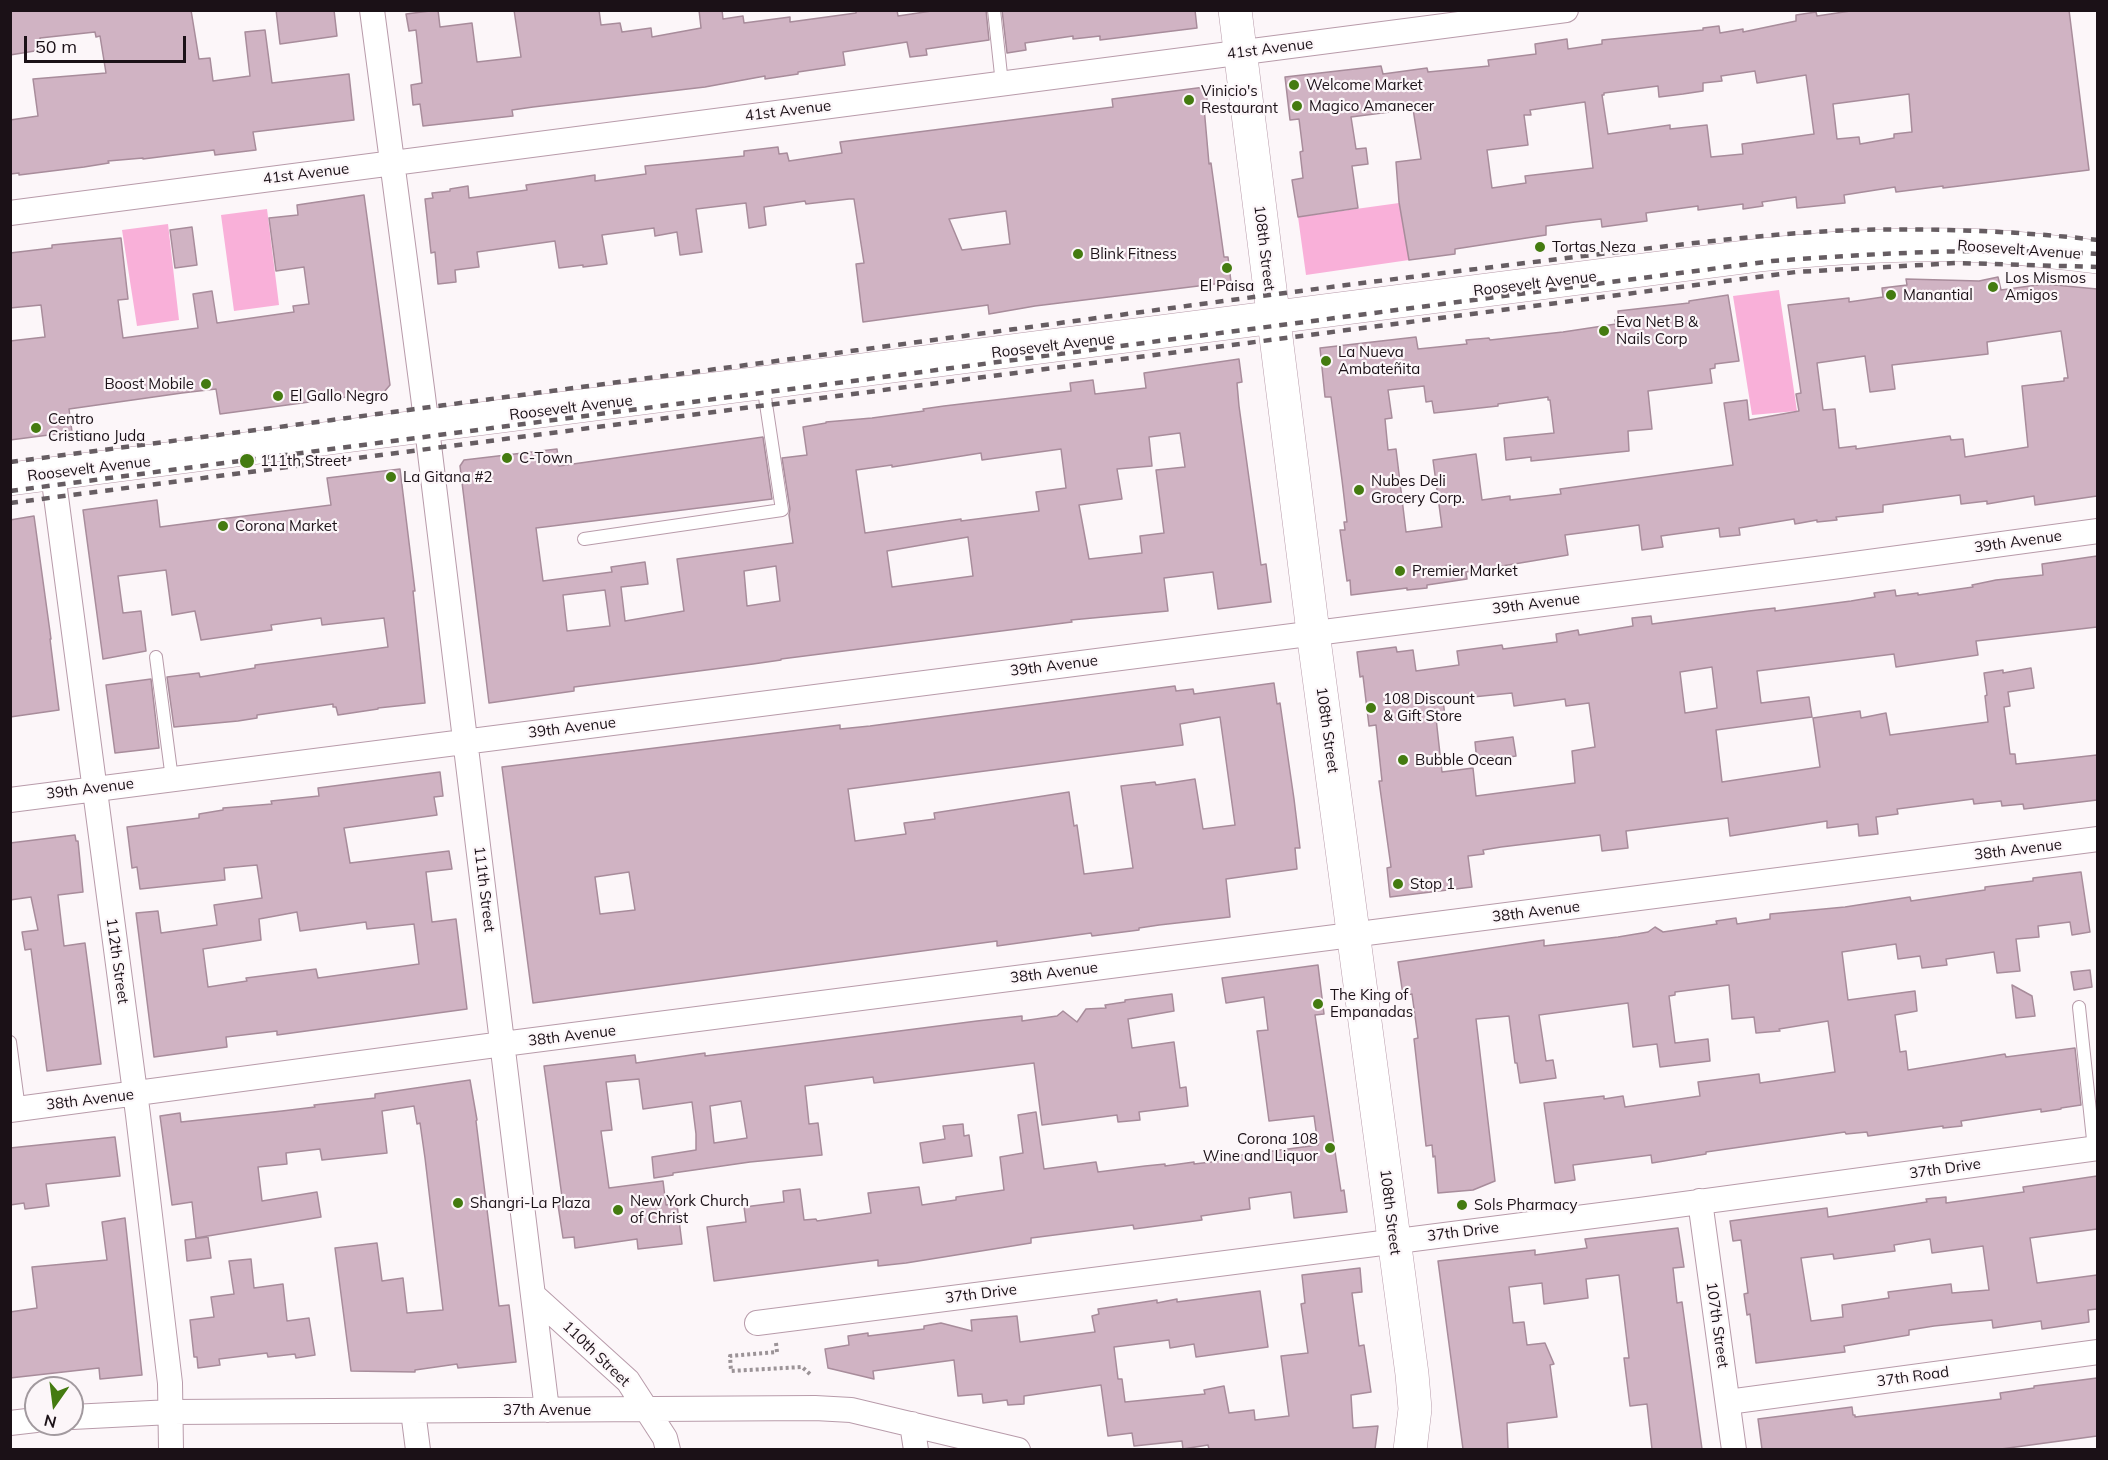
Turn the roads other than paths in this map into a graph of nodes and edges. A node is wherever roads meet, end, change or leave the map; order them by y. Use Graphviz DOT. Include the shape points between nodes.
graph roads {
  1 [pos="372,10"];
  2 [pos="994,10"];
  3 [pos="1235,10"];
  4 [pos="1566,10"];
  5 [pos="1240,53"];
  6 [pos="1002,84"];
  7 [pos="392,163"];
  8 [pos="10,213"];
  9 [pos="2097,256"];
  10 [pos="1273,318"];
  11 [pos="763,383"];
  12 [pos="427,427"];
  13 [pos="52,474"];
  14 [pos="10,479"];
  15 [pos="2097,531"];
  16 [pos="584,538"];
  17 [pos="1313,632"];
  18 [pos="156,657"];
  19 [pos="466,741"];
  20 [pos="172,779"];
  21 [pos="94,789"];
  22 [pos="10,800"];
  23 [pos="2097,839"];
  24 [pos="1354,935"];
  25 [pos="2079,1007"];
  26 [pos="10,1042"];
  27 [pos="503,1044"];
  28 [pos="136,1094"];
  29 [pos="15,1109"];
  30 [pos="2096,1148"];
  31 [pos="1700,1201"];
  32 [pos="1393,1241"];
  33 [pos="533,1295"];
  34 [pos="757,1323"];
  35 [pos="2097,1352"];
  36 [pos="1728,1402"];
  37 [pos="646,1409"];
  38 [pos="1415,1409"];
  39 [pos="547,1410"];
  40 [pos="413,1411"];
  41 [pos="171,1412"];
  42 [pos="84,1416"];
  43 [pos="912,1424"];
  44 [pos="171,1449"];
  45 [pos="418,1449"];
  46 [pos="668,1449"];
  47 [pos="916,1449"];
  48 [pos="1018,1449"];
  49 [pos="1410,1449"];
  50 [pos="1425,1449"];
  51 [pos="1734,1449"];
  1 -- 7 [label="street, 111th Street"];
  2 -- 6 [label="lane"];
  3 -- 5 [label="main road, 108th Street"];
  4 -- 5 [label="street, 41st Avenue"];
  5 -- 6 [label="street, 41st Avenue"];
  5 -- 10 [label="main road, 108th Street"];
  6 -- 7 [label="street, 41st Avenue"];
  7 -- 8 [label="street, 41st Avenue"];
  7 -- 12 [label="street, 111th Street"];
  9 -- 10 [label="main road, Roosevelt Avenue" via="1989,246 1827,248"];
  10 -- 11 [label="main road, Roosevelt Avenue"];
  10 -- 17 [label="main road, 108th Street"];
  11 -- 12 [label="main road, Roosevelt Avenue"];
  11 -- 16 [label="lane" via="782,510"];
  12 -- 13 [label="main road, Roosevelt Avenue"];
  12 -- 19 [label="street, 111th Street"];
  13 -- 14 [label="main road, Roosevelt Avenue"];
  13 -- 21 [label="street, 112th Street"];
  15 -- 17 [label="street, 39th Avenue"];
  17 -- 19 [label="street, 39th Avenue"];
  17 -- 24 [label="main road, 108th Street"];
  18 -- 20 [label="lane"];
  19 -- 20 [label="street, 39th Avenue"];
  19 -- 27 [label="street, 111th Street"];
  20 -- 21 [label="street, 39th Avenue"];
  21 -- 22 [label="street, 39th Avenue"];
  21 -- 28 [label="street, 112th Street"];
  23 -- 24 [label="street, 38th Avenue"];
  24 -- 27 [label="street, 38th Avenue"];
  24 -- 32 [label="main road, 108th Street"];
  25 -- 30 [label="lane"];
  26 -- 29 [label="lane"];
  27 -- 28 [label="street, 38th Avenue"];
  27 -- 33 [label="street, 111th Street"];
  28 -- 29 [label="street, 38th Avenue"];
  28 -- 41 [label="street, 112th Street"];
  30 -- 31 [label="street, 37th Drive"];
  31 -- 32 [label="street, 37th Drive"];
  31 -- 36 [label="street, 107th Street"];
  32 -- 34 [label="street, 37th Drive"];
  32 -- 38 [label="main road, 108th Street"];
  33 -- 37 [label="street, 110th Street" via="628,1381"];
  33 -- 39 [label="street, 111th Street"];
  35 -- 36 [label="street, 37th Road"];
  36 -- 51 [label="street, 107th Street"];
  37 -- 39 [label="street, 37th Avenue"];
  37 -- 43 [label="street, 37th Avenue" via="851,1410"];
  37 -- 46 [label="street, 110th Street" via="666,1438"];
  38 -- 49 [label="main road, 108th Street"];
  38 -- 50 [label="main road"];
  39 -- 40 [label="street, 37th Avenue"];
  40 -- 41 [label="street, 37th Avenue"];
  40 -- 45 [label="street"];
  41 -- 42 [label="street, 37th Avenue"];
  41 -- 44 [label="street, 112th Street"];
  43 -- 47 [label="street"];
  43 -- 48 [label="street, 37th Avenue"];
}
